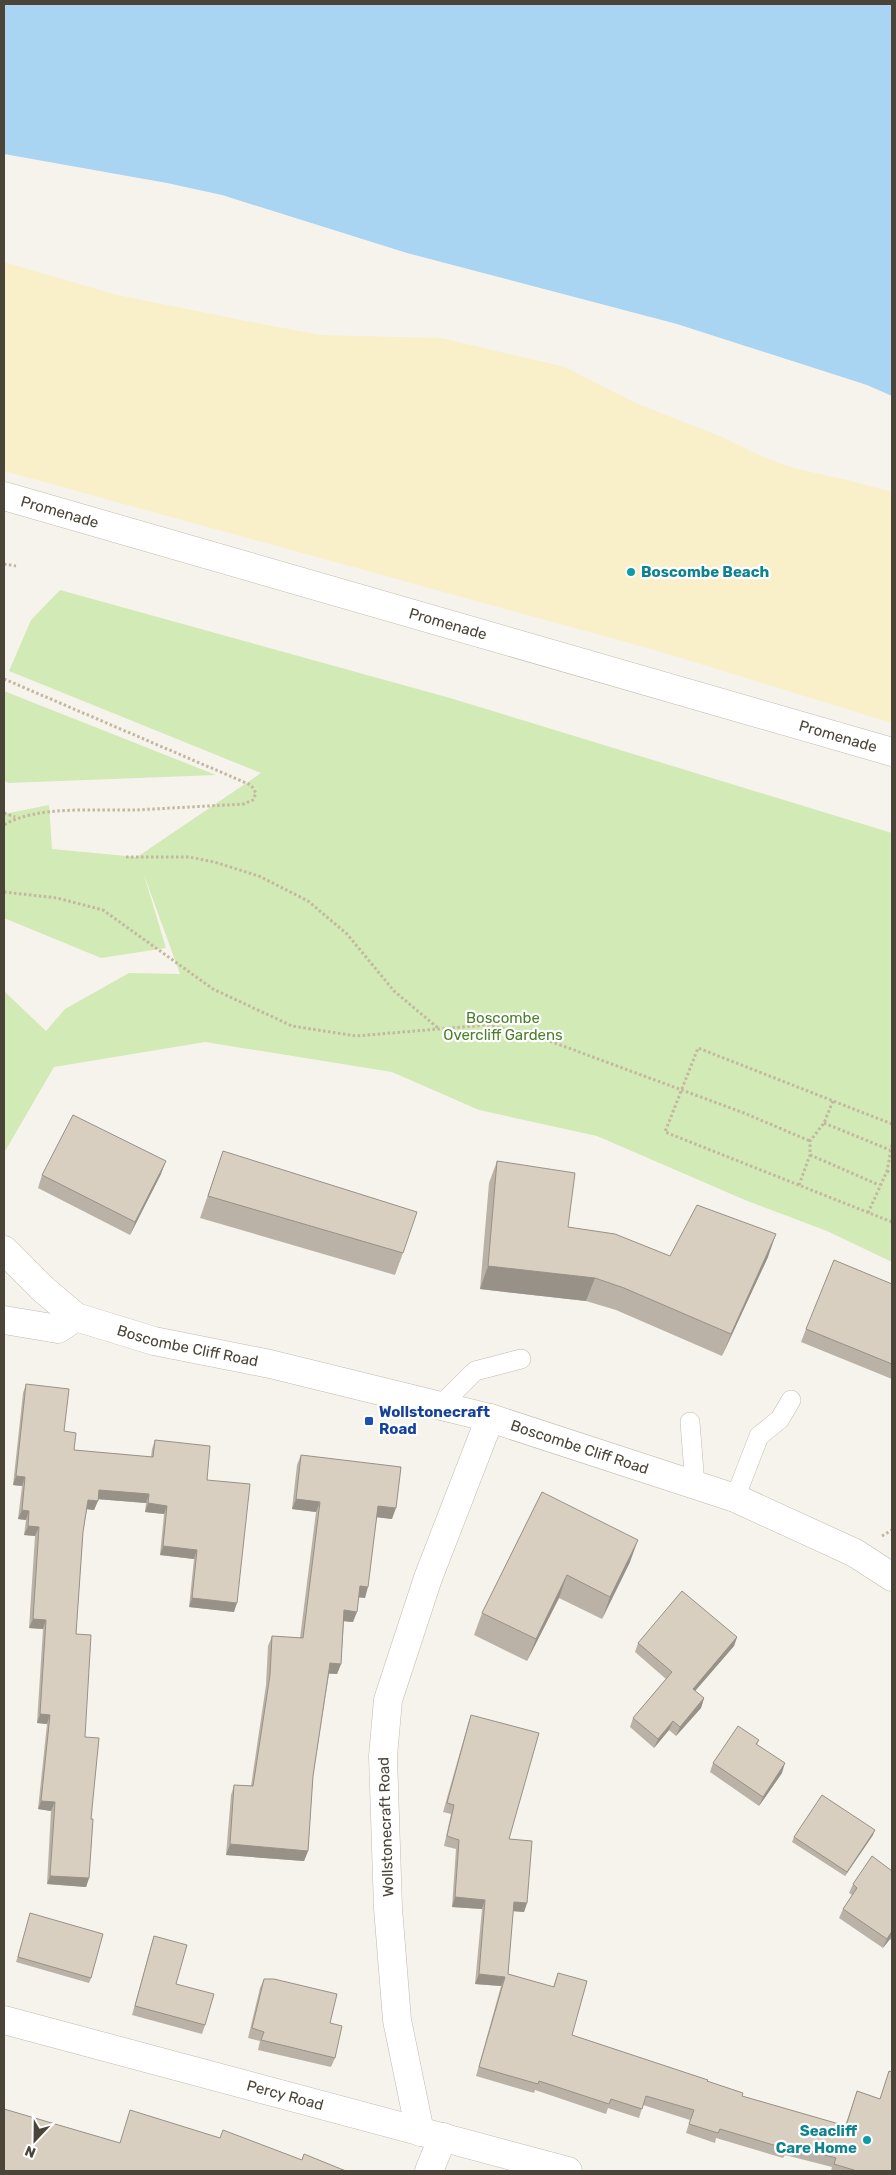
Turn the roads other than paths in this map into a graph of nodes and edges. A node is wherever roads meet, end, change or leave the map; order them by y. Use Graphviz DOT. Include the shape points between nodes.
graph roads {
  1 [pos="4,496"];
  2 [pos="892,752"];
  3 [pos="4,1250"];
  4 [pos="76,1317"];
  5 [pos="4,1320"];
  6 [pos="521,1359"];
  7 [pos="791,1400"];
  8 [pos="441,1405"];
  9 [pos="490,1418"];
  10 [pos="690,1422"];
  11 [pos="695,1485"];
  12 [pos="735,1498"];
  13 [pos="892,1577"];
  14 [pos="4,2020"];
  15 [pos="431,2134"];
  16 [pos="429,2171"];
  17 [pos="568,2171"];
  1 -- 2 [label="street, Promenade"];
  3 -- 4 [label="street, Boscombe Cliff Road"];
  4 -- 5 [label="street" via="58,1329"];
  4 -- 8 [label="street, Boscombe Cliff Road" via="154,1342 270,1364"];
  6 -- 8 [label="lane" via="475,1371"];
  7 -- 12 [label="lane" via="780,1419 759,1436"];
  8 -- 9 [label="street, Boscombe Cliff Road"];
  9 -- 11 [label="street, Boscombe Cliff Road"];
  9 -- 15 [label="street, Wollstonecraft Road" via="428,1578 388,1700 383,1756 388,1908 397,2020"];
  10 -- 11 [label="lane"];
  11 -- 12 [label="street, Boscombe Cliff Road"];
  12 -- 13 [label="street, Boscombe Cliff Road" via="855,1553"];
  14 -- 15 [label="street, Percy Road"];
  15 -- 16 [label="street"];
  15 -- 17 [label="street, Percy Road"];
}
